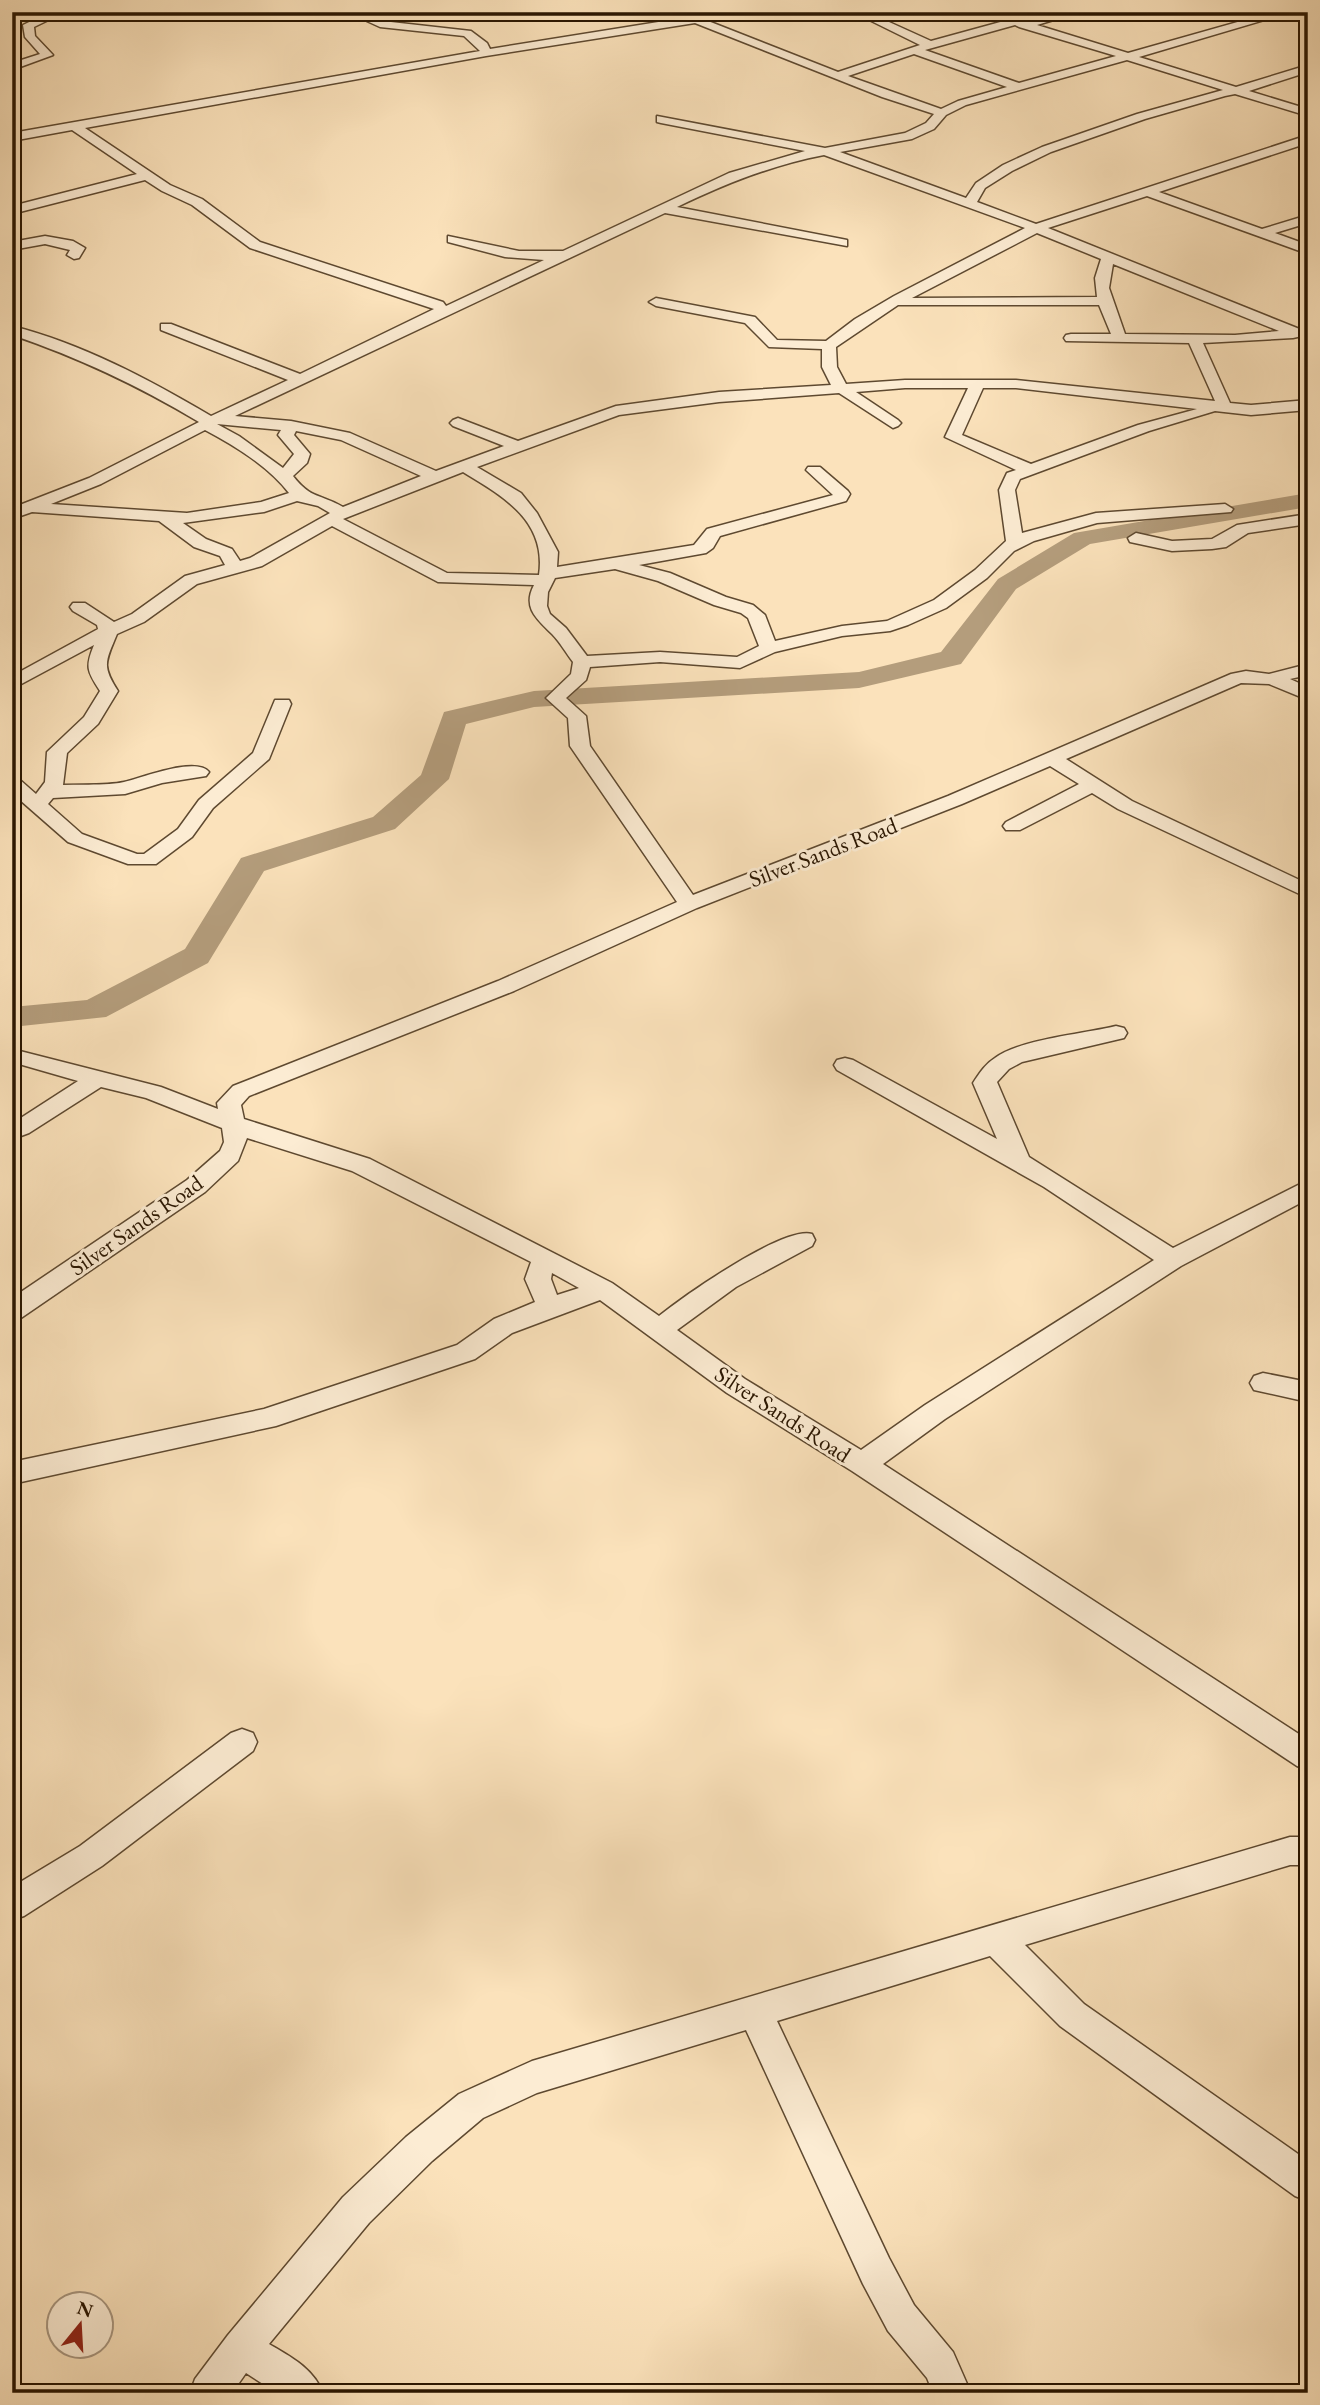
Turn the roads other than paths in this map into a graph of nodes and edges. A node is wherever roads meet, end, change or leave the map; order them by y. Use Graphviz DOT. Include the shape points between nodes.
graph roads {
  1 [pos="60,12"];
  2 [pos="352,12"];
  3 [pos="743,12"];
  4 [pos="858,12"];
  5 [pos="985,12"];
  6 [pos="1074,12"];
  7 [pos="1286,12"];
  8 [pos="698,20"];
  9 [pos="1017,24"];
  10 [pos="930,46"];
  11 [pos="917,51"];
  12 [pos="486,53"];
  13 [pos="1127,57"];
  14 [pos="12,66"];
  15 [pos="1308,68"];
  16 [pos="840,75"];
  17 [pos="1019,87"];
  18 [pos="1234,90"];
  19 [pos="942,113"];
  20 [pos="1308,113"];
  21 [pos="661,119"];
  22 [pos="74,126"];
  23 [pos="12,136"];
  24 [pos="1308,139"];
  25 [pos="1279,148"];
  26 [pos="828,152"];
  27 [pos="1298,155"];
  28 [pos="148,175"];
  29 [pos="1148,192"];
  30 [pos="970,203"];
  31 [pos="661,208"];
  32 [pos="12,210"];
  33 [pos="1308,219"];
  34 [pos="1036,228"];
  35 [pos="1262,233"];
  36 [pos="453,239"];
  37 [pos="842,243"];
  38 [pos="12,246"];
  39 [pos="1308,250"];
  40 [pos="566,252"];
  41 [pos="74,255"];
  42 [pos="1108,259"];
  43 [pos="896,301"];
  44 [pos="1105,301"];
  45 [pos="656,302"];
  46 [pos="436,315"];
  47 [pos="166,327"];
  48 [pos="12,330"];
  49 [pos="1303,332"];
  50 [pos="1119,337"];
  51 [pos="1071,338"];
  52 [pos="1194,339"];
  53 [pos="829,345"];
  54 [pos="300,379"];
  55 [pos="977,384"];
  56 [pos="839,388"];
  57 [pos="1308,405"];
  58 [pos="1218,408"];
  59 [pos="210,422"];
  60 [pos="458,423"];
  61 [pos="893,423"];
  62 [pos="291,426"];
  63 [pos="517,446"];
  64 [pos="465,466"];
  65 [pos="1028,469"];
  66 [pos="814,470"];
  67 [pos="284,476"];
  68 [pos="436,477"];
  69 [pos="299,495"];
  70 [pos="1226,509"];
  71 [pos="19,511"];
  72 [pos="336,516"];
  73 [pos="164,517"];
  74 [pos="1308,519"];
  75 [pos="1136,538"];
  76 [pos="1015,542"];
  77 [pos="612,563"];
  78 [pos="236,569"];
  79 [pos="548,577"];
  80 [pos="79,607"];
  81 [pos="109,631"];
  82 [pos="769,648"];
  83 [pos="582,662"];
  84 [pos="1308,669"];
  85 [pos="1263,678"];
  86 [pos="12,684"];
  87 [pos="1308,694"];
  88 [pos="282,704"];
  89 [pos="1052,759"];
  90 [pos="199,772"];
  91 [pos="12,783"];
  92 [pos="1093,785"];
  93 [pos="43,799"];
  94 [pos="1013,826"];
  95 [pos="1308,892"];
  96 [pos="690,904"];
  97 [pos="1116,1033"];
  98 [pos="15,1055"];
  99 [pos="845,1065"];
  100 [pos="97,1079"];
  101 [pos="231,1124"];
  102 [pos="20,1128"];
  103 [pos="1018,1159"];
  104 [pos="1308,1188"];
  105 [pos="803,1240"];
  106 [pos="544,1260"];
  107 [pos="1172,1260"];
  108 [pos="603,1289"];
  109 [pos="549,1306"];
  110 [pos="12,1311"];
  111 [pos="659,1331"];
  112 [pos="1264,1382"];
  113 [pos="1308,1392"];
  114 [pos="862,1464"];
  115 [pos="12,1473"];
  116 [pos="242,1742"];
  117 [pos="1308,1757"];
  118 [pos="1308,1851"];
  119 [pos="12,1905"];
  120 [pos="996,1939"];
  121 [pos="755,2011"];
  122 [pos="1308,2183"];
  123 [pos="241,2348"];
  124 [pos="208,2393"];
  125 [pos="304,2393"];
  126 [pos="952,2393"];
  1 -- 14 [label="street" via="24,31 48,53"];
  2 -- 12 [label="street" via="380,24 467,33"];
  3 -- 8 [label="street"];
  4 -- 10 [label="street"];
  5 -- 9 [label="street"];
  6 -- 9 [label="street"];
  7 -- 13 [label="street"];
  8 -- 12 [label="street"];
  8 -- 16 [label="street"];
  9 -- 10 [label="street"];
  9 -- 13 [label="street"];
  10 -- 11 [label="street"];
  11 -- 16 [label="street"];
  11 -- 17 [label="street"];
  12 -- 22 [label="street"];
  13 -- 17 [label="street"];
  13 -- 18 [label="street"];
  15 -- 18 [label="street"];
  16 -- 19 [label="street"];
  17 -- 19 [label="street"];
  18 -- 20 [label="street"];
  18 -- 30 [label="street" via="1111,126 1024,158 981,187"];
  19 -- 26 [label="street" via="930,126 908,136"];
  21 -- 26 [label="street"];
  22 -- 23 [label="street"];
  22 -- 28 [label="street"];
  24 -- 25 [label="street"];
  25 -- 27 [label="street"];
  25 -- 29 [label="street"];
  26 -- 30 [label="street"];
  26 -- 31 [label="street" via="757,167"];
  28 -- 32 [label="street"];
  28 -- 46 [label="street" via="197,202 255,245 425,300 441,308"];
  29 -- 34 [label="street"];
  29 -- 35 [label="street"];
  30 -- 34 [label="street"];
  31 -- 37 [label="street"];
  31 -- 40 [label="street"];
  33 -- 35 [label="street"];
  34 -- 42 [label="street"];
  34 -- 43 [label="street"];
  35 -- 39 [label="street"];
  36 -- 40 [label="street" via="525,255"];
  38 -- 41 [label="street" via="58,239 78,248"];
  40 -- 46 [label="street"];
  42 -- 44 [label="street" via="1100,277"];
  42 -- 49 [label="street"];
  43 -- 44 [label="street"];
  43 -- 53 [label="street"];
  44 -- 50 [label="street"];
  45 -- 53 [label="street" via="750,320 774,344"];
  46 -- 54 [label="street"];
  47 -- 54 [label="street"];
  48 -- 59 [label="street" via="103,364"];
  49 -- 52 [label="street"];
  50 -- 51 [label="street"];
  50 -- 52 [label="street"];
  52 -- 58 [label="street" via="1218,386 1223,401"];
  53 -- 56 [label="street" via="828,359"];
  54 -- 59 [label="street"];
  55 -- 56 [label="street"];
  55 -- 58 [label="street" via="1016,384"];
  55 -- 65 [label="street" via="954,437"];
  56 -- 61 [label="street"];
  56 -- 63 [label="street" via="633,408"];
  57 -- 58 [label="street" via="1251,411"];
  58 -- 65 [label="street" via="1133,430"];
  59 -- 62 [label="street"];
  59 -- 67 [label="street"];
  59 -- 71 [label="street" via="95,481"];
  60 -- 63 [label="street"];
  62 -- 67 [label="street" via="286,436 302,454"];
  62 -- 68 [label="street" via="345,436"];
  63 -- 64 [label="street"];
  64 -- 68 [label="street"];
  64 -- 79 [label="street" via="515,496 531,516 550,552"];
  65 -- 76 [label="street" via="1008,484"];
  66 -- 77 [label="street" via="838,489 841,498 713,533 700,549"];
  67 -- 69 [label="street"];
  68 -- 72 [label="street"];
  69 -- 72 [label="street" via="323,502"];
  69 -- 73 [label="street" via="231,513"];
  70 -- 76 [label="street" via="1096,519"];
  71 -- 73 [label="street"];
  72 -- 78 [label="street"];
  72 -- 79 [label="street" via="444,578"];
  73 -- 78 [label="street" via="200,543 226,553"];
  74 -- 75 [label="street" via="1243,529 1220,543 1186,547"];
  76 -- 82 [label="street" via="981,575 940,604 902,621"];
  77 -- 79 [label="street"];
  77 -- 82 [label="street" via="664,577 747,609 756,615"];
  78 -- 81 [label="street" via="181,585 138,618"];
  79 -- 83 [label="street" via="539,592 542,616"];
  80 -- 81 [label="street" via="105,622"];
  81 -- 86 [label="street"];
  81 -- 93 [label="street" via="96,662 109,691 91,720 57,752 56,776"];
  82 -- 83 [label="street" via="740,663 660,657"];
  83 -- 96 [label="street" via="580,676 555,698 577,716 580,746"];
  84 -- 85 [label="street, Silver Sands Road"];
  85 -- 87 [label="street"];
  85 -- 89 [label="street, Silver Sands Road" via="1237,678"];
  88 -- 93 [label="street" via="262,755 206,804 185,833 149,860 135,860 75,838"];
  89 -- 92 [label="street"];
  89 -- 96 [label="street, Silver Sands Road"];
  90 -- 93 [label="street"];
  91 -- 93 [label="street"];
  92 -- 94 [label="street"];
  92 -- 95 [label="street"];
  96 -- 101 [label="street, Silver Sands Road" via="506,986 240,1091 229,1103"];
  97 -- 103 [label="street" via="1021,1055 991,1073 985,1083"];
  98 -- 100 [label="street, Silver Sands Road"];
  99 -- 103 [label="street"];
  100 -- 101 [label="street, Silver Sands Road" via="153,1092"];
  100 -- 102 [label="street"];
  101 -- 106 [label="street, Silver Sands Road" via="361,1165"];
  101 -- 110 [label="street, Silver Sands Road" via="236,1142 230,1155 196,1185"];
  103 -- 107 [label="street" via="1107,1213"];
  104 -- 107 [label="street"];
  105 -- 111 [label="street" via="743,1271"];
  106 -- 108 [label="street, Silver Sands Road"];
  106 -- 109 [label="street" via="538,1279"];
  107 -- 114 [label="street"];
  108 -- 109 [label="street"];
  108 -- 111 [label="street, Silver Sands Road"];
  109 -- 115 [label="street" via="503,1326 466,1352 266,1419"];
  111 -- 114 [label="street, Silver Sands Road" via="736,1386"];
  112 -- 113 [label="street"];
  114 -- 117 [label="street, Silver Sands Road"];
  116 -- 119 [label="street" via="90,1856"];
  118 -- 120 [label="street" via="1290,1851"];
  120 -- 121 [label="street"];
  120 -- 122 [label="street" via="1072,2015"];
  121 -- 123 [label="street" via="532,2078 471,2106 356,2210"];
  121 -- 126 [label="street" via="876,2272 901,2318 940,2365"];
  123 -- 124 [label="street"];
  123 -- 125 [label="street"];
}
